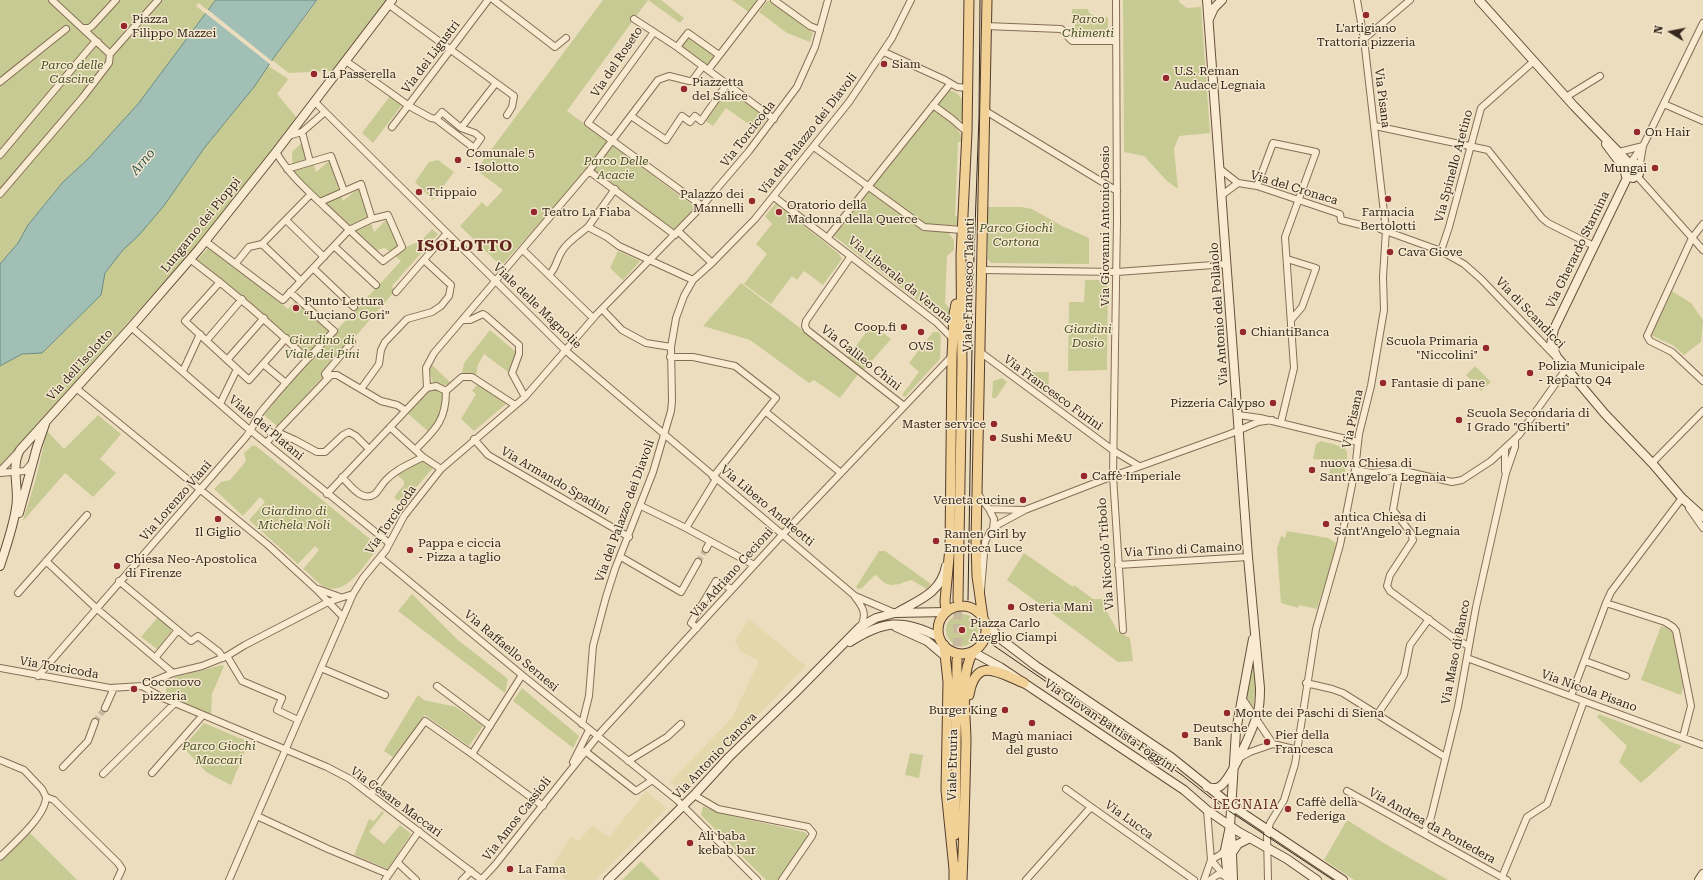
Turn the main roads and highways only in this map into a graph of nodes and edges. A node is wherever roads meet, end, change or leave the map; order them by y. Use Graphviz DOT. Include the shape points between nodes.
graph roads {
  1 [pos="969,0"];
  2 [pos="987,0"];
  3 [pos="960,291"];
  4 [pos="958,600"];
  5 [pos="946,612"];
  6 [pos="984,620"];
  7 [pos="942,641"];
  8 [pos="973,652"];
  9 [pos="957,660"];
  10 [pos="1024,684"];
  11 [pos="966,714"];
  12 [pos="954,869"];
  13 [pos="954,880"];
  14 [pos="962,880"];
  1 -- 3 [label="main road, Viale Francesco Talenti" via="967,132"];
  2 -- 6 [label="main road, Viale Francesco Talenti" via="976,563"];
  3 -- 4 [label="main road, Viale Francesco Talenti" via="962,364"];
  3 -- 5 [label="main road, Viale Francesco Talenti" via="954,314 952,356 950,555"];
  5 -- 6 [label="main road" via="954,608 967,607 977,612"];
  5 -- 7 [label="main road" via="939,624"];
  6 -- 8 [label="main road" via="984,638"];
  7 -- 8 [label="main road" via="956,652"];
  7 -- 12 [label="main road, Viale Etruria" via="948,682 946,790"];
  8 -- 11 [label="main road, Viale Etruria" via="965,675"];
  9 -- 12 [label="main road, Viale Etruria"];
  10 -- 11 [label="main road" via="993,670 982,671 972,681"];
  11 -- 14 [label="main road, Viale Etruria"];
  12 -- 13 [label="main road, Viale Etruria"];
}
